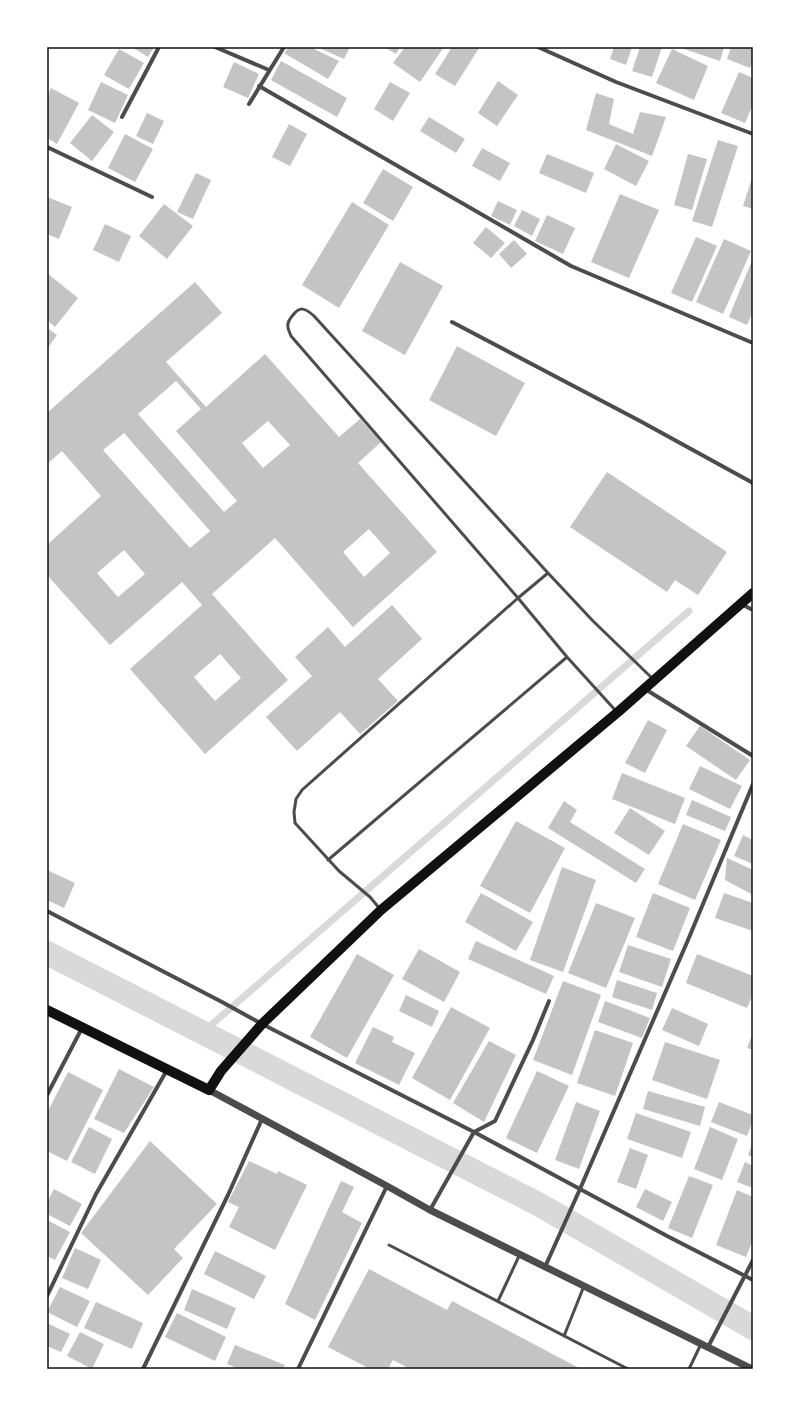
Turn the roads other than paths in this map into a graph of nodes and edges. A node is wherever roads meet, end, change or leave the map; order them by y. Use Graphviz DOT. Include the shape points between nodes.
graph roads {
  1 [pos="159,47"];
  2 [pos="215,47"];
  3 [pos="284,47"];
  4 [pos="538,47"];
  5 [pos="269,70"];
  6 [pos="259,86"];
  7 [pos="249,104"];
  8 [pos="122,117"];
  9 [pos="753,134"];
  10 [pos="47,147"];
  11 [pos="152,197"];
  12 [pos="452,322"];
  13 [pos="753,343"];
  14 [pos="753,482"];
  15 [pos="548,573"];
  16 [pos="753,594"];
  17 [pos="518,598"];
  18 [pos="741,604"];
  19 [pos="753,610"];
  20 [pos="567,657"];
  21 [pos="654,680"];
  22 [pos="645,689"];
  23 [pos="618,712"];
  24 [pos="753,756"];
  25 [pos="753,784"];
  26 [pos="328,860"];
  27 [pos="380,910"];
  28 [pos="47,911"];
  29 [pos="549,1001"];
  30 [pos="47,1010"];
  31 [pos="262,1024"];
  32 [pos="83,1027"];
  33 [pos="167,1070"];
  34 [pos="208,1090"];
  35 [pos="47,1095"];
  36 [pos="262,1119"];
  37 [pos="474,1132"];
  38 [pos="387,1186"];
  39 [pos="580,1189"];
  40 [pos="430,1210"];
  41 [pos="389,1245"];
  42 [pos="520,1254"];
  43 [pos="753,1260"];
  44 [pos="545,1267"];
  45 [pos="745,1276"];
  46 [pos="753,1280"];
  47 [pos="584,1286"];
  48 [pos="47,1296"];
  49 [pos="498,1301"];
  50 [pos="564,1336"];
  51 [pos="705,1346"];
  52 [pos="143,1369"];
  53 [pos="298,1369"];
  54 [pos="628,1369"];
  55 [pos="690,1369"];
  56 [pos="752,1369"];
  1 -- 8 [label="street"];
  2 -- 5 [label="street"];
  3 -- 5 [label="street"];
  4 -- 9 [label="street" via="616,82"];
  5 -- 6 [label="street"];
  6 -- 7 [label="street"];
  6 -- 13 [label="street" via="571,266"];
  10 -- 11 [label="street"];
  12 -- 14 [label="street"];
  15 -- 17 [label="lane"];
  15 -- 17 [label="lane" via="314,316 300,308 288,321 292,336"];
  15 -- 21 [label="lane"];
  16 -- 18 [label="main road"];
  17 -- 20 [label="lane"];
  17 -- 26 [label="lane" via="302,790 296,799 295,823"];
  18 -- 19 [label="street"];
  18 -- 21 [label="main road"];
  20 -- 23 [label="lane"];
  20 -- 26 [label="lane"];
  21 -- 22 [label="main road"];
  22 -- 23 [label="main road"];
  22 -- 24 [label="street"];
  23 -- 27 [label="main road"];
  25 -- 39 [label="street"];
  26 -- 27 [label="lane" via="370,897"];
  27 -- 31 [label="main road"];
  28 -- 31 [label="street"];
  29 -- 37 [label="street" via="495,1121"];
  30 -- 32 [label="main road"];
  31 -- 34 [label="main road"];
  31 -- 37 [label="street"];
  32 -- 33 [label="main road"];
  32 -- 35 [label="street"];
  33 -- 34 [label="main road"];
  33 -- 48 [label="street" via="96,1194"];
  34 -- 36 [label="street"];
  36 -- 38 [label="street"];
  36 -- 52 [label="street"];
  37 -- 39 [label="street"];
  37 -- 40 [label="street"];
  38 -- 40 [label="street"];
  38 -- 53 [label="street"];
  39 -- 44 [label="street"];
  39 -- 45 [label="street"];
  40 -- 42 [label="street"];
  41 -- 49 [label="lane"];
  42 -- 44 [label="street"];
  42 -- 49 [label="lane"];
  43 -- 45 [label="street"];
  44 -- 47 [label="street"];
  45 -- 46 [label="street"];
  45 -- 51 [label="street" via="718,1328"];
  47 -- 50 [label="lane"];
  47 -- 51 [label="street"];
  49 -- 50 [label="lane"];
  50 -- 54 [label="lane"];
  51 -- 55 [label="lane"];
  51 -- 56 [label="street"];
}
